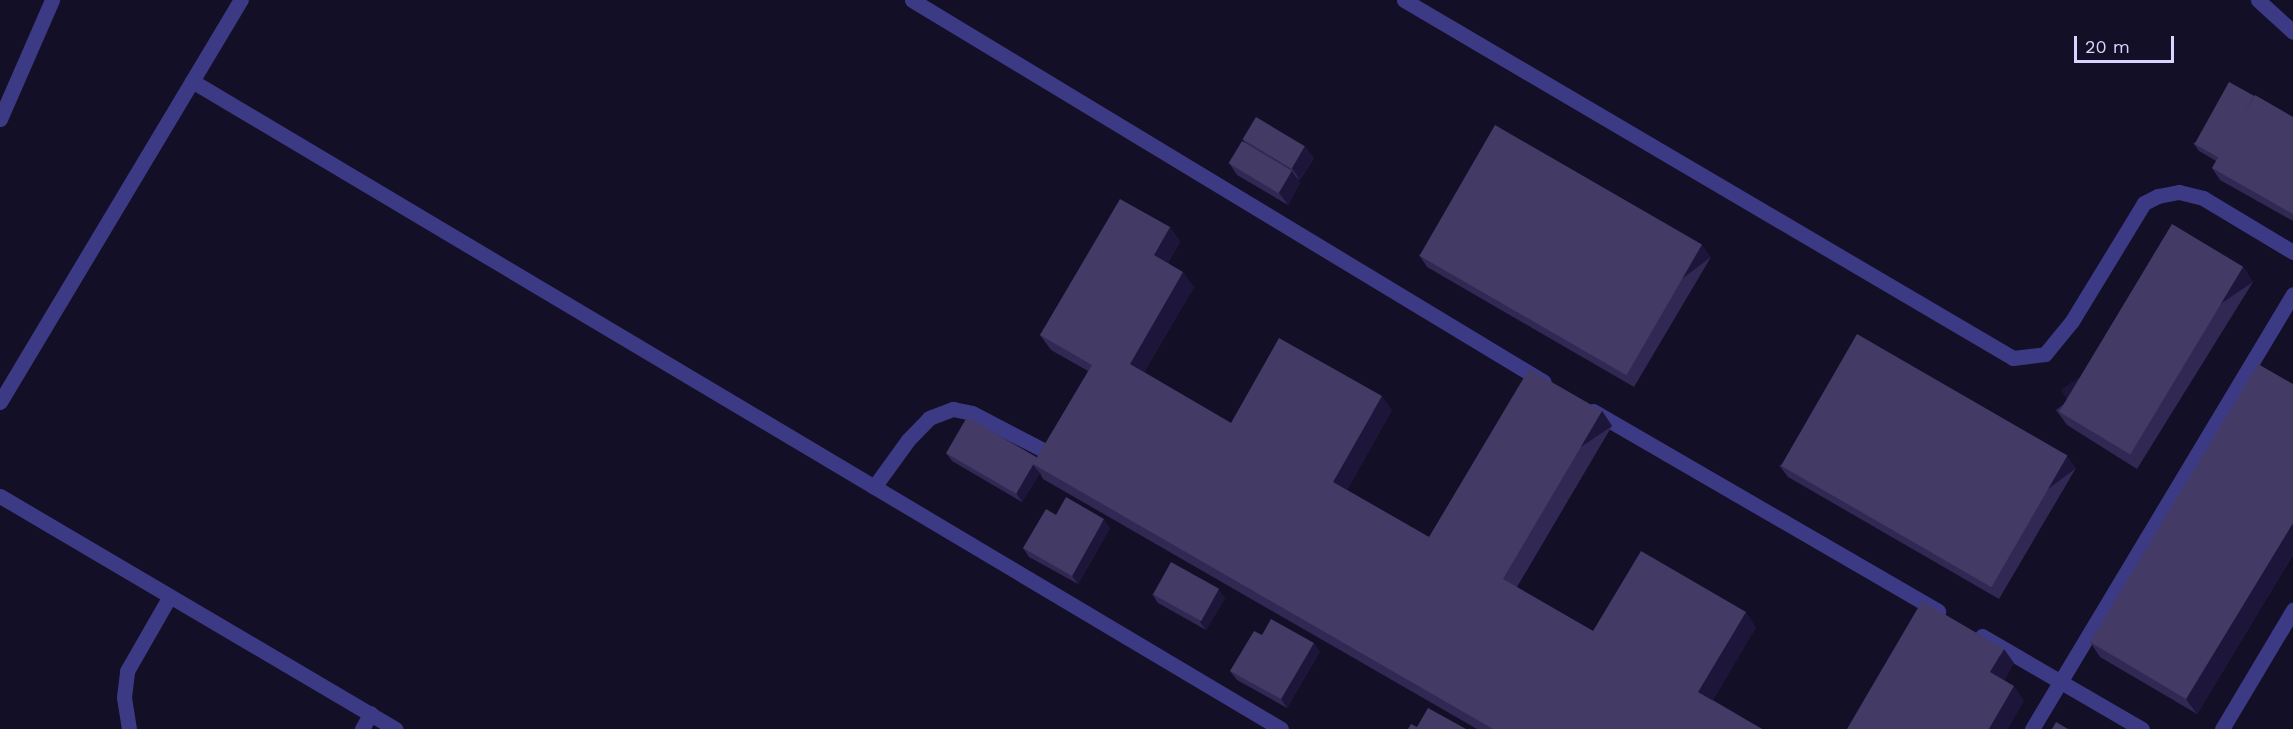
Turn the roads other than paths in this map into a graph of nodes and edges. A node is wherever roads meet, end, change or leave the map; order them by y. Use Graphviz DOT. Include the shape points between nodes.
graph roads {
  1 [pos="52,0"];
  2 [pos="241,0"];
  3 [pos="912,0"];
  4 [pos="1404,0"];
  5 [pos="2258,0"];
  6 [pos="2293,32"];
  7 [pos="192,81"];
  8 [pos="0,119"];
  9 [pos="2293,252"];
  10 [pos="2293,294"];
  11 [pos="1554,388"];
  12 [pos="0,402"];
  13 [pos="1584,406"];
  14 [pos="1043,450"];
  15 [pos="874,487"];
  16 [pos="0,496"];
  17 [pos="170,596"];
  18 [pos="2293,610"];
  19 [pos="2060,681"];
  20 [pos="371,713"];
  21 [pos="129,729"];
  22 [pos="362,729"];
  23 [pos="396,729"];
  24 [pos="1281,729"];
  25 [pos="2032,729"];
  26 [pos="2142,729"];
  27 [pos="2222,729"];
  1 -- 8 [label="lane"];
  2 -- 7 [label="lane"];
  3 -- 11 [label="lane"];
  4 -- 9 [label="lane" via="2013,358 2045,354 2072,321 2144,203 2158,196 2179,192 2203,198"];
  5 -- 6 [label="lane"];
  7 -- 12 [label="lane"];
  7 -- 15 [label="lane"];
  10 -- 19 [label="lane"];
  13 -- 19 [label="lane"];
  14 -- 15 [label="lane" via="972,413 952,409 929,418"];
  15 -- 24 [label="lane"];
  16 -- 17 [label="lane"];
  17 -- 20 [label="lane"];
  17 -- 21 [label="lane" via="127,671 124,697"];
  18 -- 27 [label="lane"];
  19 -- 25 [label="lane"];
  19 -- 26 [label="lane"];
  20 -- 22 [label="lane"];
  20 -- 23 [label="lane"];
}
